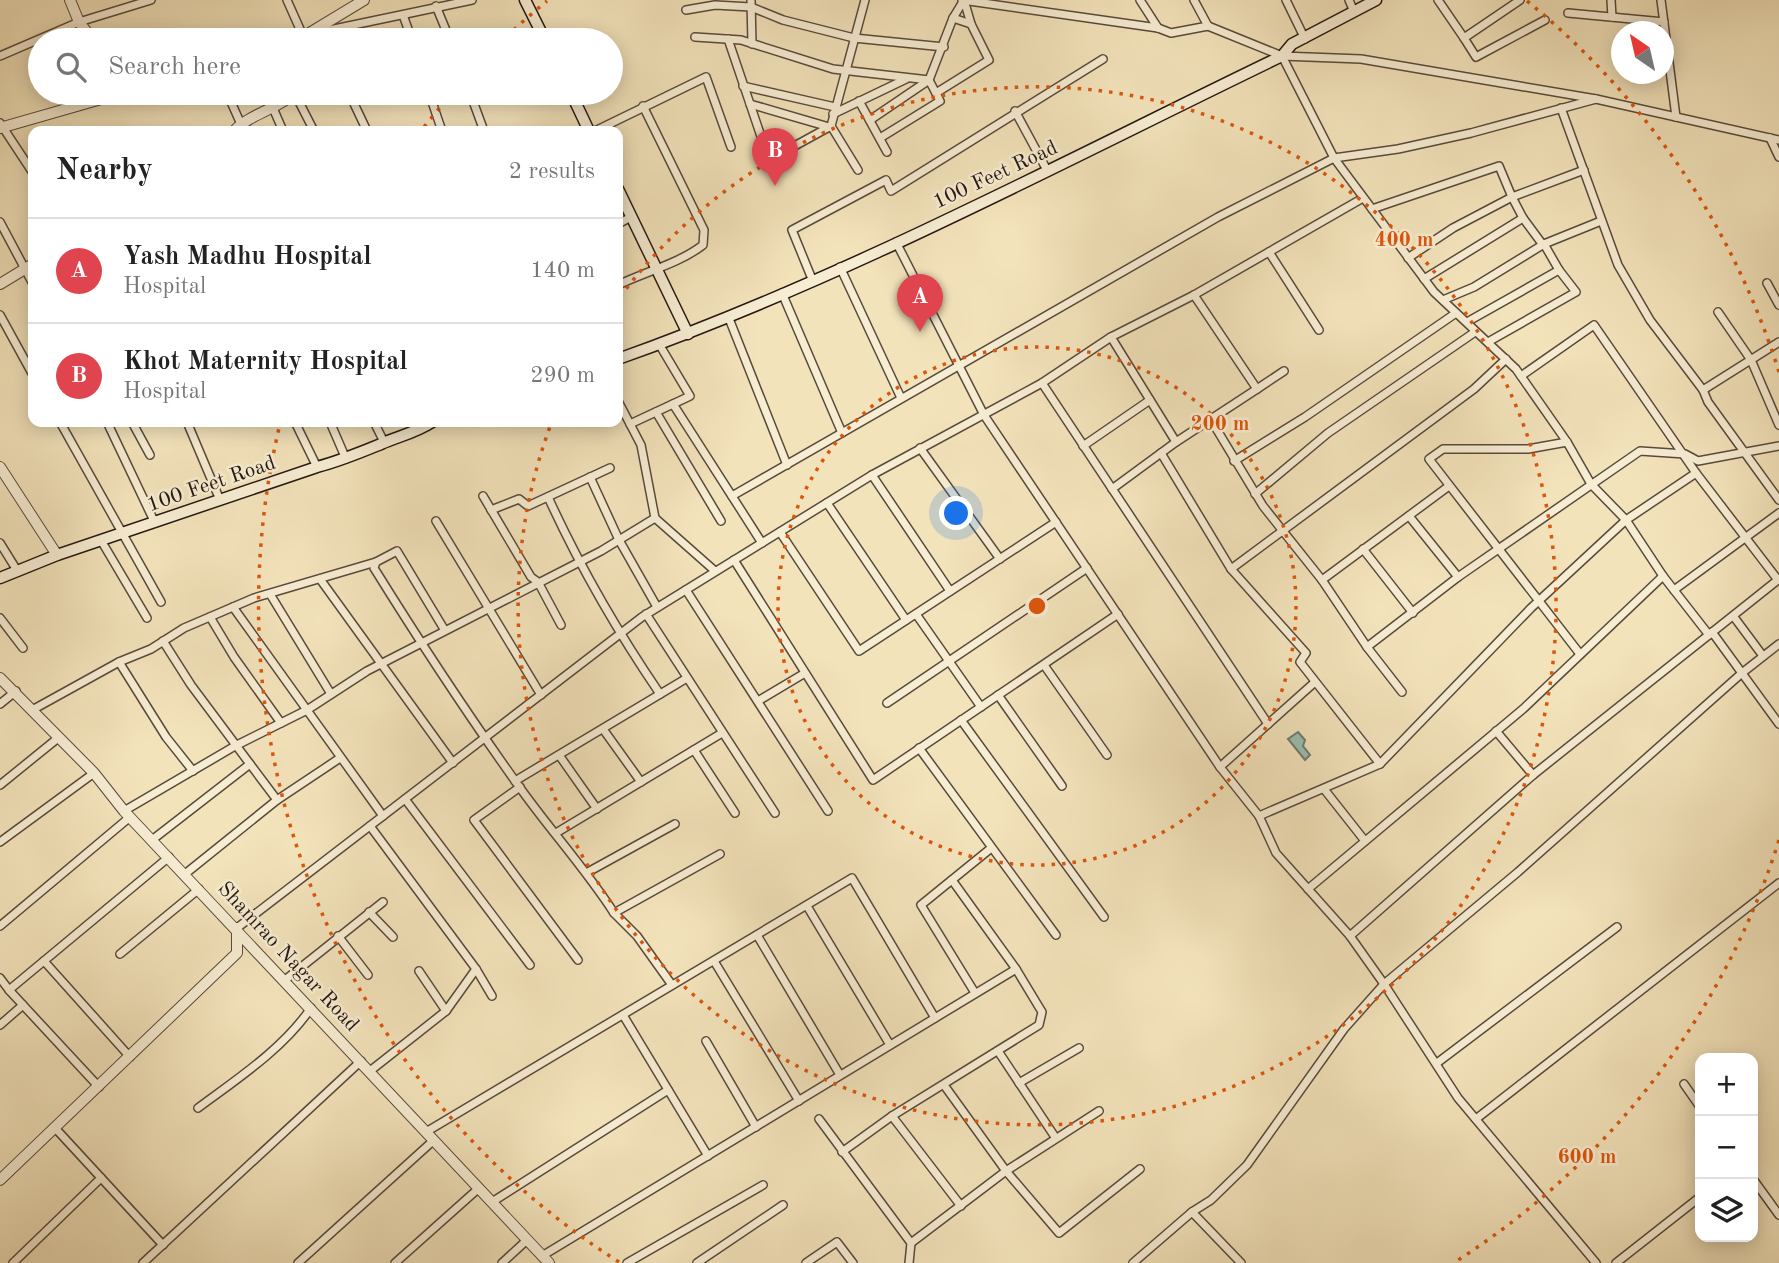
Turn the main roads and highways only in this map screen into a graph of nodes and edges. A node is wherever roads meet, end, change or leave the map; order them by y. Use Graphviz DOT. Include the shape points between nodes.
graph roads {
  1 [pos="525,0"];
  2 [pos="1376,0"];
  3 [pos="539,28"];
  4 [pos="577,105"];
  5 [pos="587,126"];
  6 [pos="623,200"];
  7 [pos="688,334"];
  8 [pos="623,357"];
  9 [pos="424,427"];
  10 [pos="1,577"];
  1 -- 3 [label="main road"];
  2 -- 7 [label="main road, 100 Feet Road" via="1292,44 1282,56 1048,173"];
  4 -- 5 [label="main road"];
  6 -- 7 [label="main road"];
  7 -- 8 [label="main road, 100 Feet Road"];
  9 -- 10 [label="main road, 100 Feet Road" via="347,460"];
}
